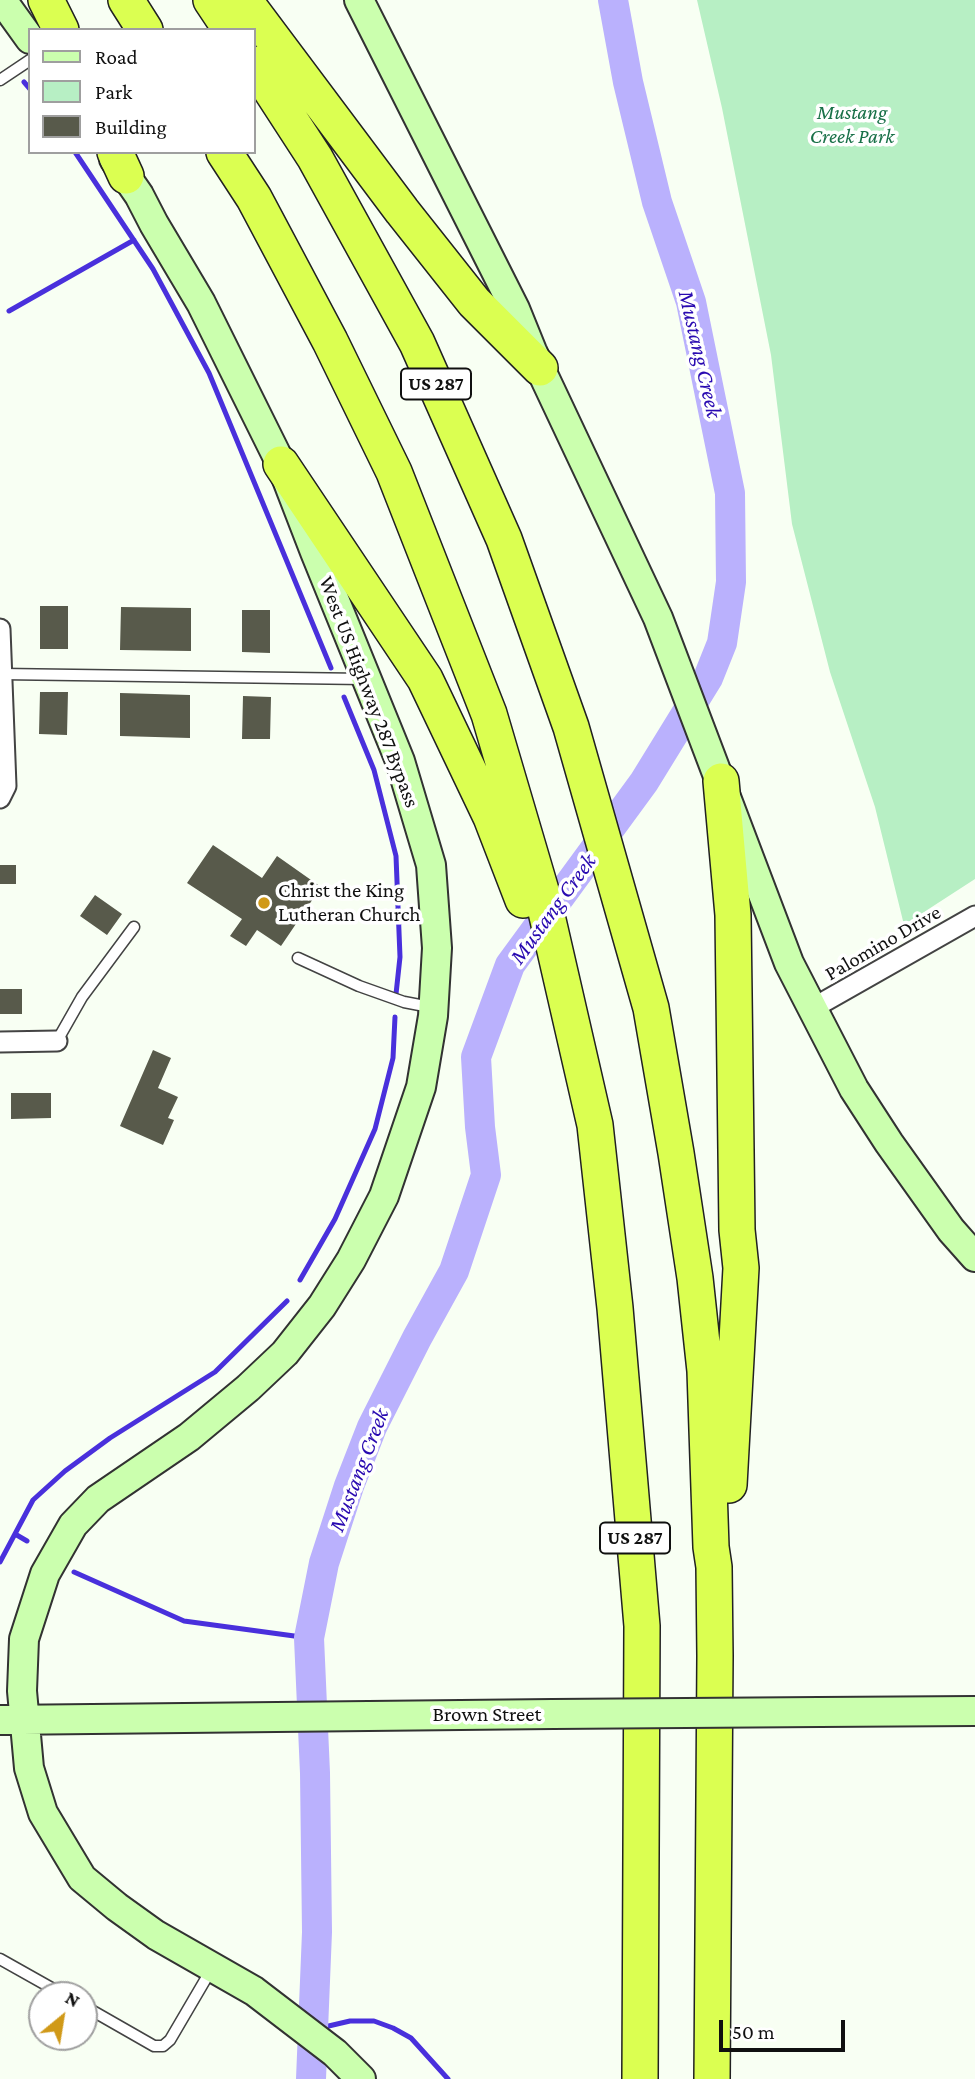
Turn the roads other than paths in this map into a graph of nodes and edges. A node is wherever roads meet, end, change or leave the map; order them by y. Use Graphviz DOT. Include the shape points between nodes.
graph roads {
  1 [pos="2,0"];
  2 [pos="46,0"];
  3 [pos="126,0"];
  4 [pos="211,0"];
  5 [pos="244,0"];
  6 [pos="359,0"];
  7 [pos="60,28"];
  8 [pos="144,28"];
  9 [pos="230,28"];
  10 [pos="28,36"];
  11 [pos="28,61"];
  12 [pos="256,67"];
  13 [pos="0,80"];
  14 [pos="225,154"];
  15 [pos="117,160"];
  16 [pos="540,368"];
  17 [pos="281,464"];
  18 [pos="0,629"];
  19 [pos="1,674"];
  20 [pos="366,679"];
  21 [pos="718,772"];
  22 [pos="0,798"];
  23 [pos="510,827"];
  24 [pos="975,916"];
  25 [pos="134,928"];
  26 [pos="298,958"];
  27 [pos="433,1008"];
  28 [pos="813,1008"];
  29 [pos="57,1041"];
  30 [pos="0,1042"];
  31 [pos="975,1257"];
  32 [pos="714,1567"];
  33 [pos="975,1711"];
  34 [pos="12,1721"];
  35 [pos="0,1959"];
  36 [pos="213,1967"];
  37 [pos="39,1981"];
  38 [pos="98,2014"];
  39 [pos="360,2079"];
  40 [pos="640,2079"];
  41 [pos="712,2079"];
  1 -- 10 [label="main road"];
  2 -- 7 [label="highway"];
  3 -- 8 [label="highway"];
  4 -- 9 [label="highway"];
  5 -- 16 [label="highway" via="474,302"];
  6 -- 16 [label="main road" via="515,309"];
  11 -- 13 [label="lane"];
  12 -- 32 [label="highway, US 287" via="315,158 418,343 504,539 571,727 650,1009 676,1153 705,1371"];
  14 -- 23 [label="highway" via="254,198 394,472 489,714"];
  15 -- 17 [label="main road, West US Highway 287 Bypass" via="201,303"];
  16 -- 21 [label="main road" via="658,618"];
  17 -- 20 [label="main road, West US Highway 287 Bypass"];
  17 -- 23 [label="highway" via="425,679 491,817"];
  18 -- 19 [label="street"];
  19 -- 20 [label="lane"];
  19 -- 22 [label="street" via="6,786"];
  20 -- 27 [label="main road, West US Highway 287 Bypass" via="400,761 431,865 437,948"];
  21 -- 28 [label="main road" via="789,963"];
  21 -- 32 [label="highway" via="733,915 741,1268 728,1511"];
  23 -- 40 [label="highway, US 287" via="565,1003 595,1125 615,1308 642,1626"];
  24 -- 28 [label="street, Palomino Drive"];
  25 -- 29 [label="lane" via="82,997"];
  26 -- 27 [label="lane" via="359,986"];
  27 -- 34 [label="main road, West US Highway 287 Bypass" via="421,1087 384,1196 351,1260 285,1353 189,1437 98,1499 74,1525 45,1574 24,1639 22,1691"];
  28 -- 31 [label="main road" via="854,1089 889,1143"];
  29 -- 30 [label="street"];
  32 -- 41 [label="highway, US 287"];
  33 -- 34 [label="main road, Brown Street, bridge"];
  34 -- 36 [label="main road, West US Highway 287 Bypass" via="28,1742 29,1768 43,1813 82,1878 156,1935"];
  35 -- 37 [label="lane"];
  36 -- 38 [label="lane" via="163,2046 154,2046"];
  36 -- 39 [label="main road, West US Highway 287 Bypass" via="254,1991 335,2053"];
}
